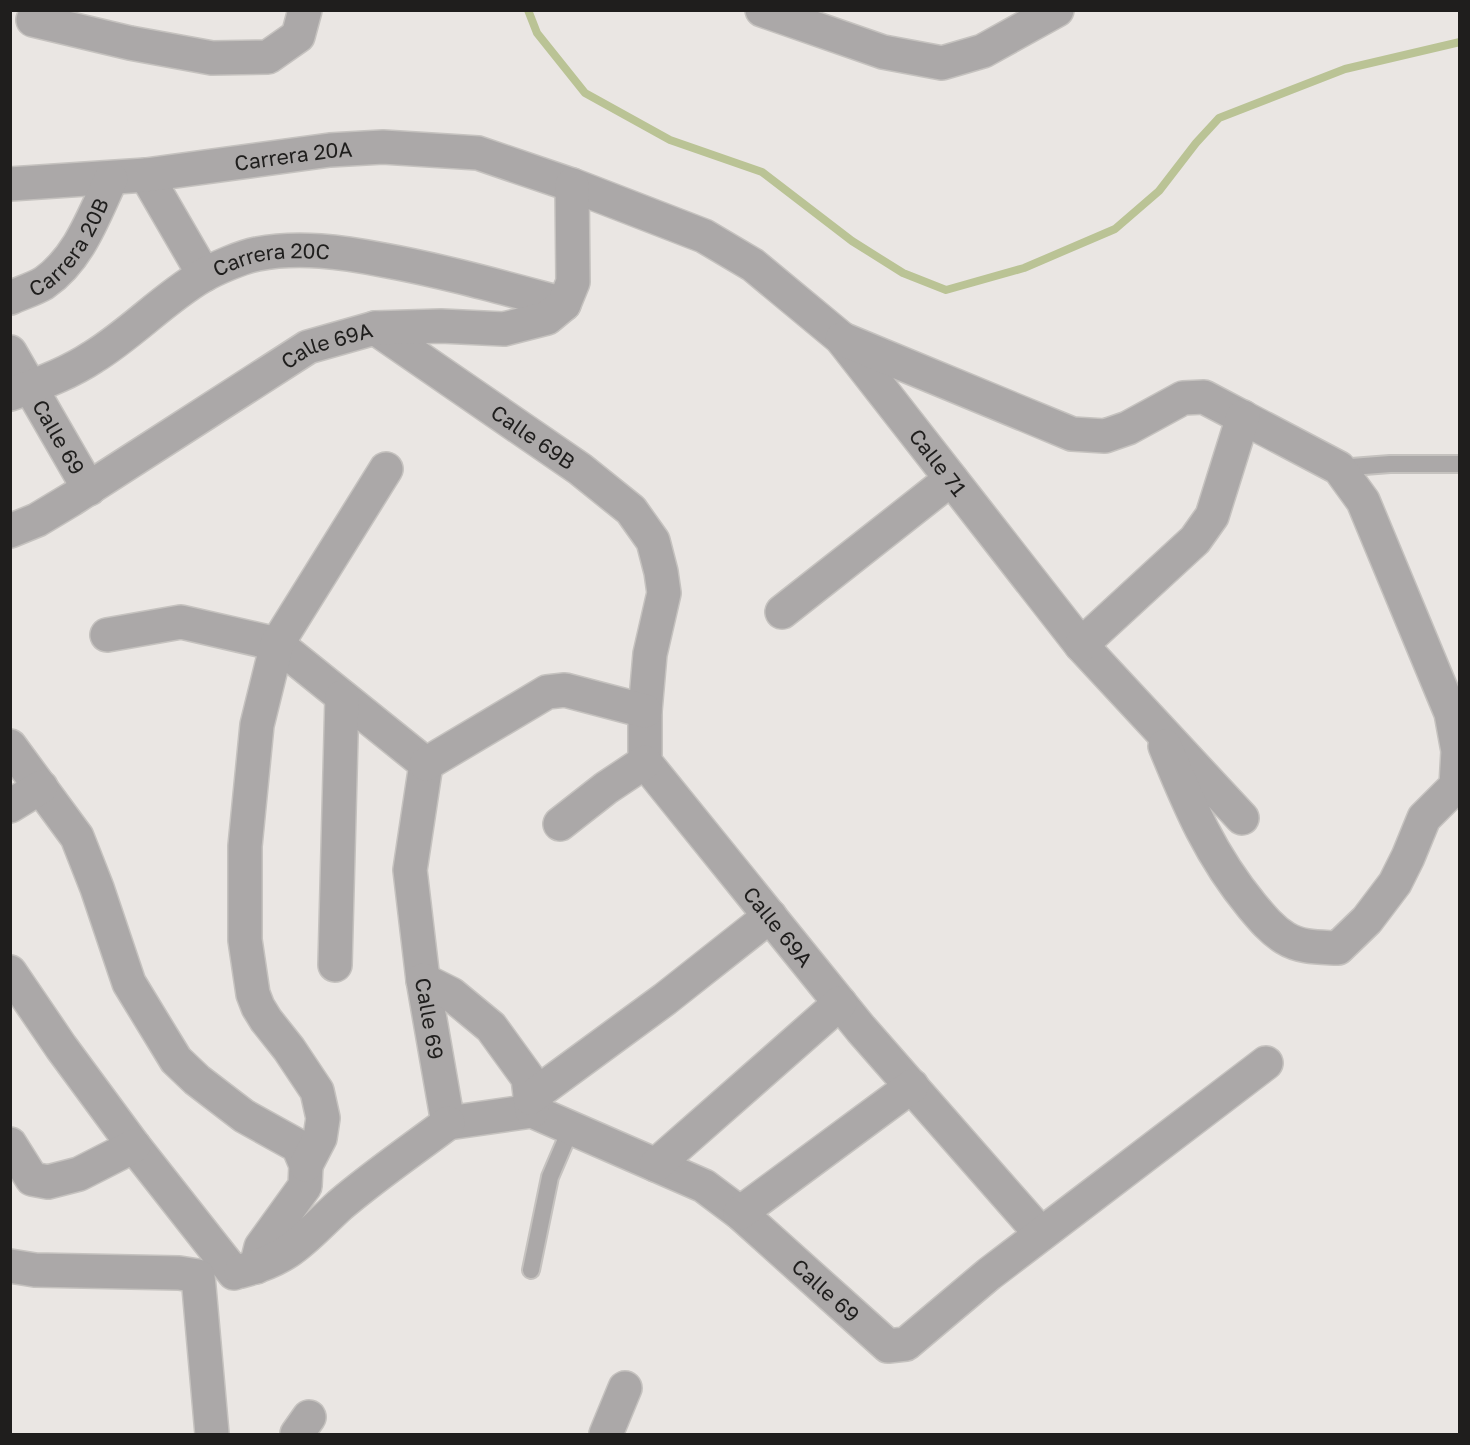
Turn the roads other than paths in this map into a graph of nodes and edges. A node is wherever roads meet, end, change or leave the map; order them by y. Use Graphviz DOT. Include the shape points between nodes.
graph roads {
  1 [pos="79,10"];
  2 [pos="305,10"];
  3 [pos="762,10"];
  4 [pos="1057,10"];
  5 [pos="22,23"];
  6 [pos="146,175"];
  7 [pos="111,179"];
  8 [pos="10,184"];
  9 [pos="572,185"];
  10 [pos="204,275"];
  11 [pos="10,298"];
  12 [pos="564,304"];
  13 [pos="375,328"];
  14 [pos="841,338"];
  15 [pos="10,352"];
  16 [pos="21,391"];
  17 [pos="1243,417"];
  18 [pos="1460,464"];
  19 [pos="1339,468"];
  20 [pos="386,469"];
  21 [pos="951,479"];
  22 [pos="89,489"];
  23 [pos="10,531"];
  24 [pos="782,612"];
  25 [pos="107,634"];
  26 [pos="277,644"];
  27 [pos="1081,645"];
  28 [pos="342,697"];
  29 [pos="645,711"];
  30 [pos="1158,728"];
  31 [pos="10,746"];
  32 [pos="645,762"];
  33 [pos="426,764"];
  34 [pos="41,787"];
  35 [pos="10,806"];
  36 [pos="1242,818"];
  37 [pos="560,824"];
  38 [pos="770,916"];
  39 [pos="335,965"];
  40 [pos="10,972"];
  41 [pos="423,980"];
  42 [pos="840,1003"];
  43 [pos="1266,1063"];
  44 [pos="912,1086"];
  45 [pos="531,1105"];
  46 [pos="448,1123"];
  47 [pos="571,1128"];
  48 [pos="10,1144"];
  49 [pos="134,1146"];
  50 [pos="306,1165"];
  51 [pos="656,1165"];
  52 [pos="740,1213"];
  53 [pos="1041,1234"];
  54 [pos="10,1266"];
  55 [pos="245,1270"];
  56 [pos="531,1270"];
  57 [pos="198,1276"];
  58 [pos="625,1388"];
  59 [pos="212,1434"];
  60 [pos="606,1434"];
  1 -- 5 [label="street"];
  2 -- 5 [label="street" via="298,36 268,57 212,58"];
  3 -- 4 [label="street" via="883,52 942,63 983,51"];
  6 -- 7 [label="street, Carrera 20A"];
  6 -- 9 [label="street, Carrera 20A" via="330,150 383,147 478,153"];
  6 -- 10 [label="street"];
  7 -- 8 [label="street, Carrera 20A"];
  7 -- 11 [label="street, Carrera 20B" via="83,238 64,266 43,284"];
  9 -- 12 [label="street" via="573,282"];
  9 -- 14 [label="street, Calle 71" via="704,236 753,265"];
  10 -- 12 [label="street, Carrera 20C" via="255,254 296,250 341,252 469,278"];
  10 -- 16 [label="street, Carrera 20C" via="92,358"];
  12 -- 13 [label="street, Calle 69A" via="547,318 504,329"];
  13 -- 22 [label="street, Calle 69A" via="308,347"];
  13 -- 29 [label="street, Calle 69B" via="580,469 631,510 653,541 664,592 650,654"];
  14 -- 17 [label="street" via="1072,434 1105,436 1183,398 1204,397"];
  14 -- 21 [label="street, Calle 71"];
  15 -- 16 [label="street, Calle 69"];
  16 -- 22 [label="street, Calle 69"];
  17 -- 19 [label="street"];
  17 -- 27 [label="street" via="1212,516 1195,540"];
  18 -- 19 [label="lane"];
  19 -- 30 [label="street" via="1363,501 1451,713 1458,751 1456,786 1424,818 1395,883 1367,920 1338,948 1307,947 1285,938 1246,899 1219,862 1193,815"];
  20 -- 26 [label="street"];
  21 -- 24 [label="street"];
  21 -- 27 [label="street, Calle 71"];
  22 -- 23 [label="street, Calle 69A"];
  25 -- 26 [label="street" via="181,622"];
  26 -- 28 [label="street"];
  26 -- 50 [label="street" via="257,725 245,846 245,940 252,994 258,1008 317,1091 322,1128"];
  27 -- 30 [label="street, Calle 71"];
  28 -- 33 [label="street"];
  28 -- 39 [label="street"];
  29 -- 32 [label="street"];
  29 -- 33 [label="street" via="565,690 547,692"];
  30 -- 36 [label="street, Calle 71"];
  31 -- 34 [label="street"];
  32 -- 37 [label="street"];
  32 -- 38 [label="street, Calle 69A"];
  33 -- 41 [label="street, Calle 69" via="410,870"];
  34 -- 35 [label="street"];
  34 -- 50 [label="street" via="78,837 129,983 176,1060 244,1116 298,1146"];
  38 -- 42 [label="street, Calle 69A"];
  38 -- 45 [label="street"];
  40 -- 49 [label="street"];
  41 -- 45 [label="street" via="451,994 491,1027 528,1077"];
  41 -- 46 [label="street, Calle 69"];
  42 -- 44 [label="street, Calle 69A"];
  42 -- 51 [label="street"];
  43 -- 53 [label="street"];
  44 -- 52 [label="street"];
  44 -- 53 [label="street, Calle 69A"];
  45 -- 46 [label="street"];
  45 -- 47 [label="street, Calle 69"];
  46 -- 55 [label="street" via="341,1205 283,1256"];
  47 -- 51 [label="street, Calle 69"];
  47 -- 56 [label="lane" via="550,1177"];
  48 -- 49 [label="street" via="32,1179 48,1182 79,1174"];
  49 -- 55 [label="street"];
  50 -- 55 [label="street" via="305,1186"];
  51 -- 52 [label="street, Calle 69" via="704,1186"];
  52 -- 53 [label="street, Calle 69" via="888,1346 906,1344"];
  54 -- 57 [label="street"];
  55 -- 57 [label="street" via="218,1278"];
  57 -- 59 [label="street"];
  58 -- 60 [label="street"];
}
